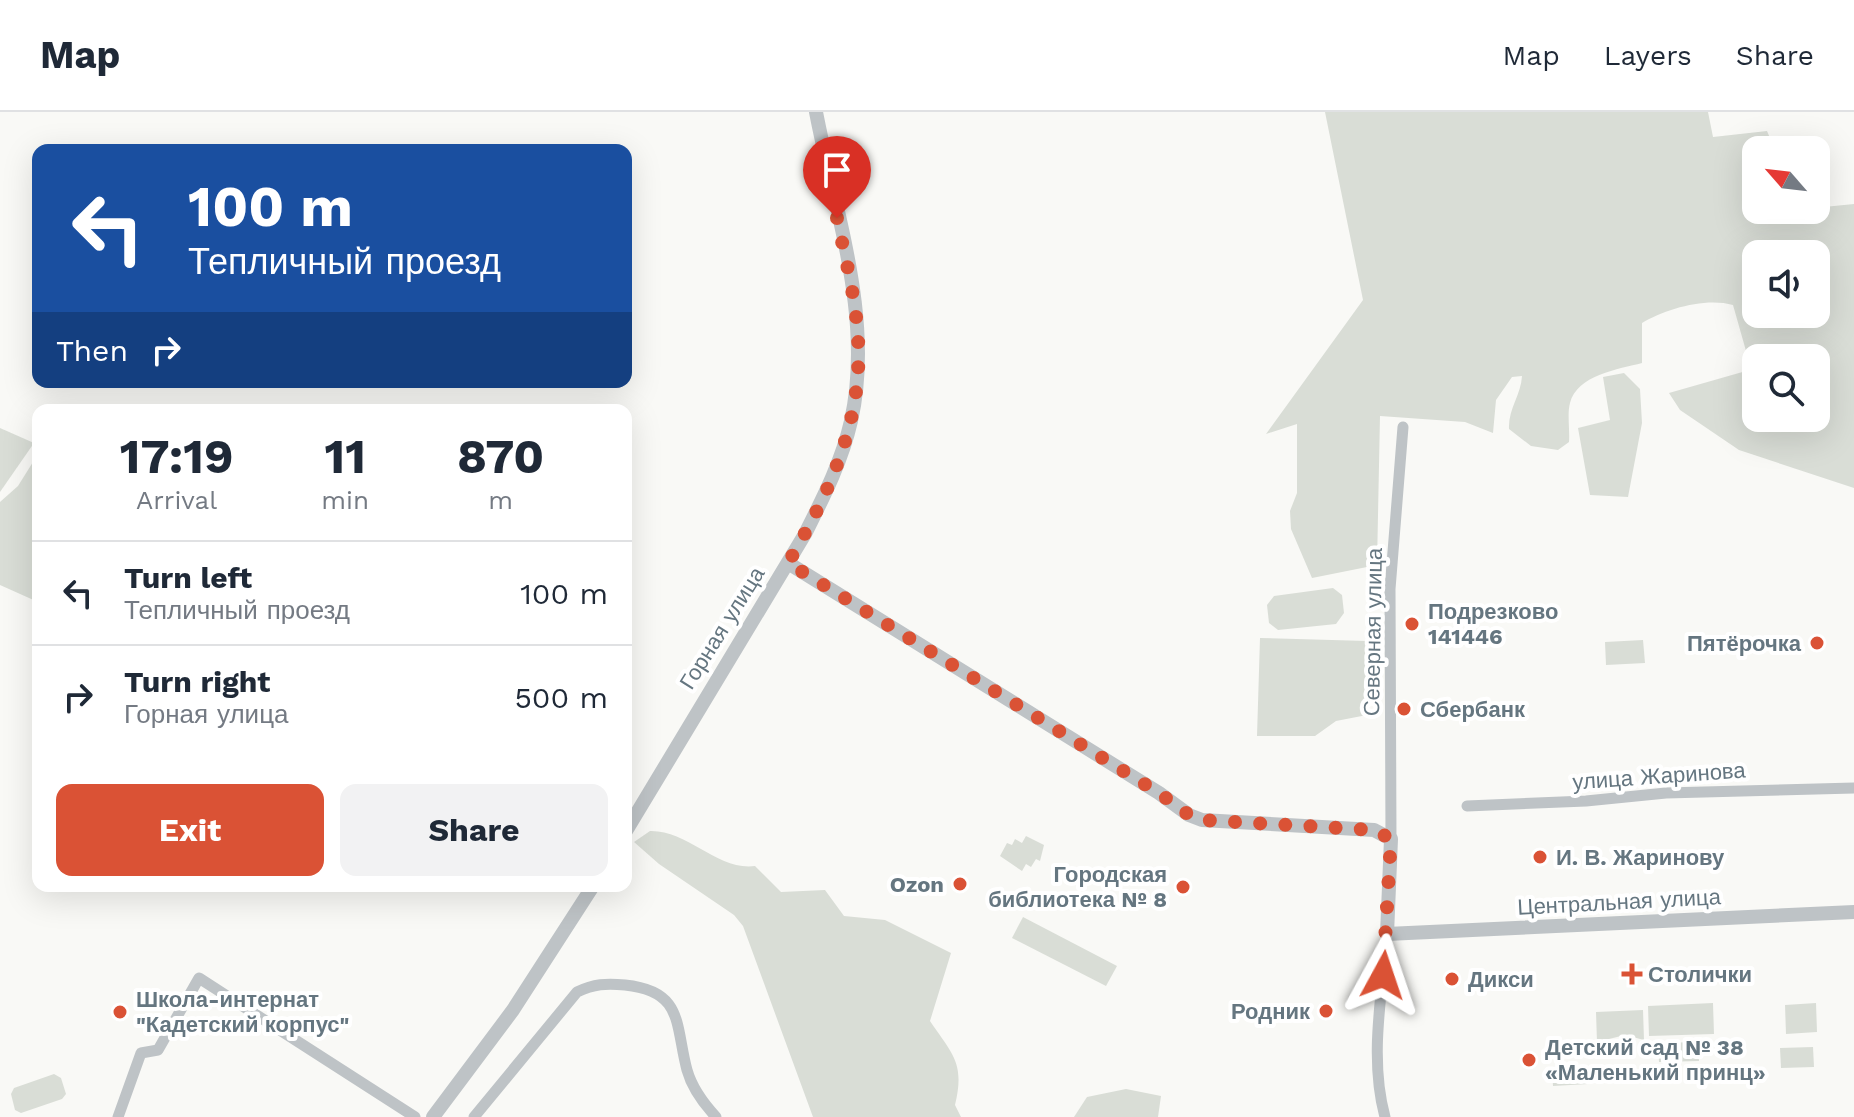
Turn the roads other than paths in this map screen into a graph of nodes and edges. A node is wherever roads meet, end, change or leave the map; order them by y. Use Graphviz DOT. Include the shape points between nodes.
graph roads {
  1 [pos="816,112"];
  2 [pos="1403,427"];
  3 [pos="788,563"];
  4 [pos="1854,788"];
  5 [pos="1467,806"];
  6 [pos="632,821"];
  7 [pos="1391,839"];
  8 [pos="589,892"];
  9 [pos="1854,912"];
  10 [pos="1387,934"];
  11 [pos="118,1117"];
  12 [pos="415,1117"];
  13 [pos="433,1117"];
  14 [pos="474,1117"];
  15 [pos="716,1117"];
  16 [pos="1385,1117"];
  1 -- 3 [label="street, Горная улица" via="855,304 857,387 831,483"];
  2 -- 7 [label="street, Северная улица" via="1390,589"];
  3 -- 6 [label="street, Горная улица"];
  3 -- 7 [label="street" via="1189,815 1374,830"];
  4 -- 5 [label="street, улица Жаринова"];
  7 -- 10 [label="street"];
  8 -- 13 [label="street" via="513,1010"];
  9 -- 10 [label="street, Центральная улица"];
  10 -- 16 [label="street" via="1376,1064"];
  11 -- 12 [label="street" via="141,1053 158,1050 199,978"];
  14 -- 15 [label="street" via="577,992 595,984 643,987 669,1004 678,1016 687,1070"];
}
